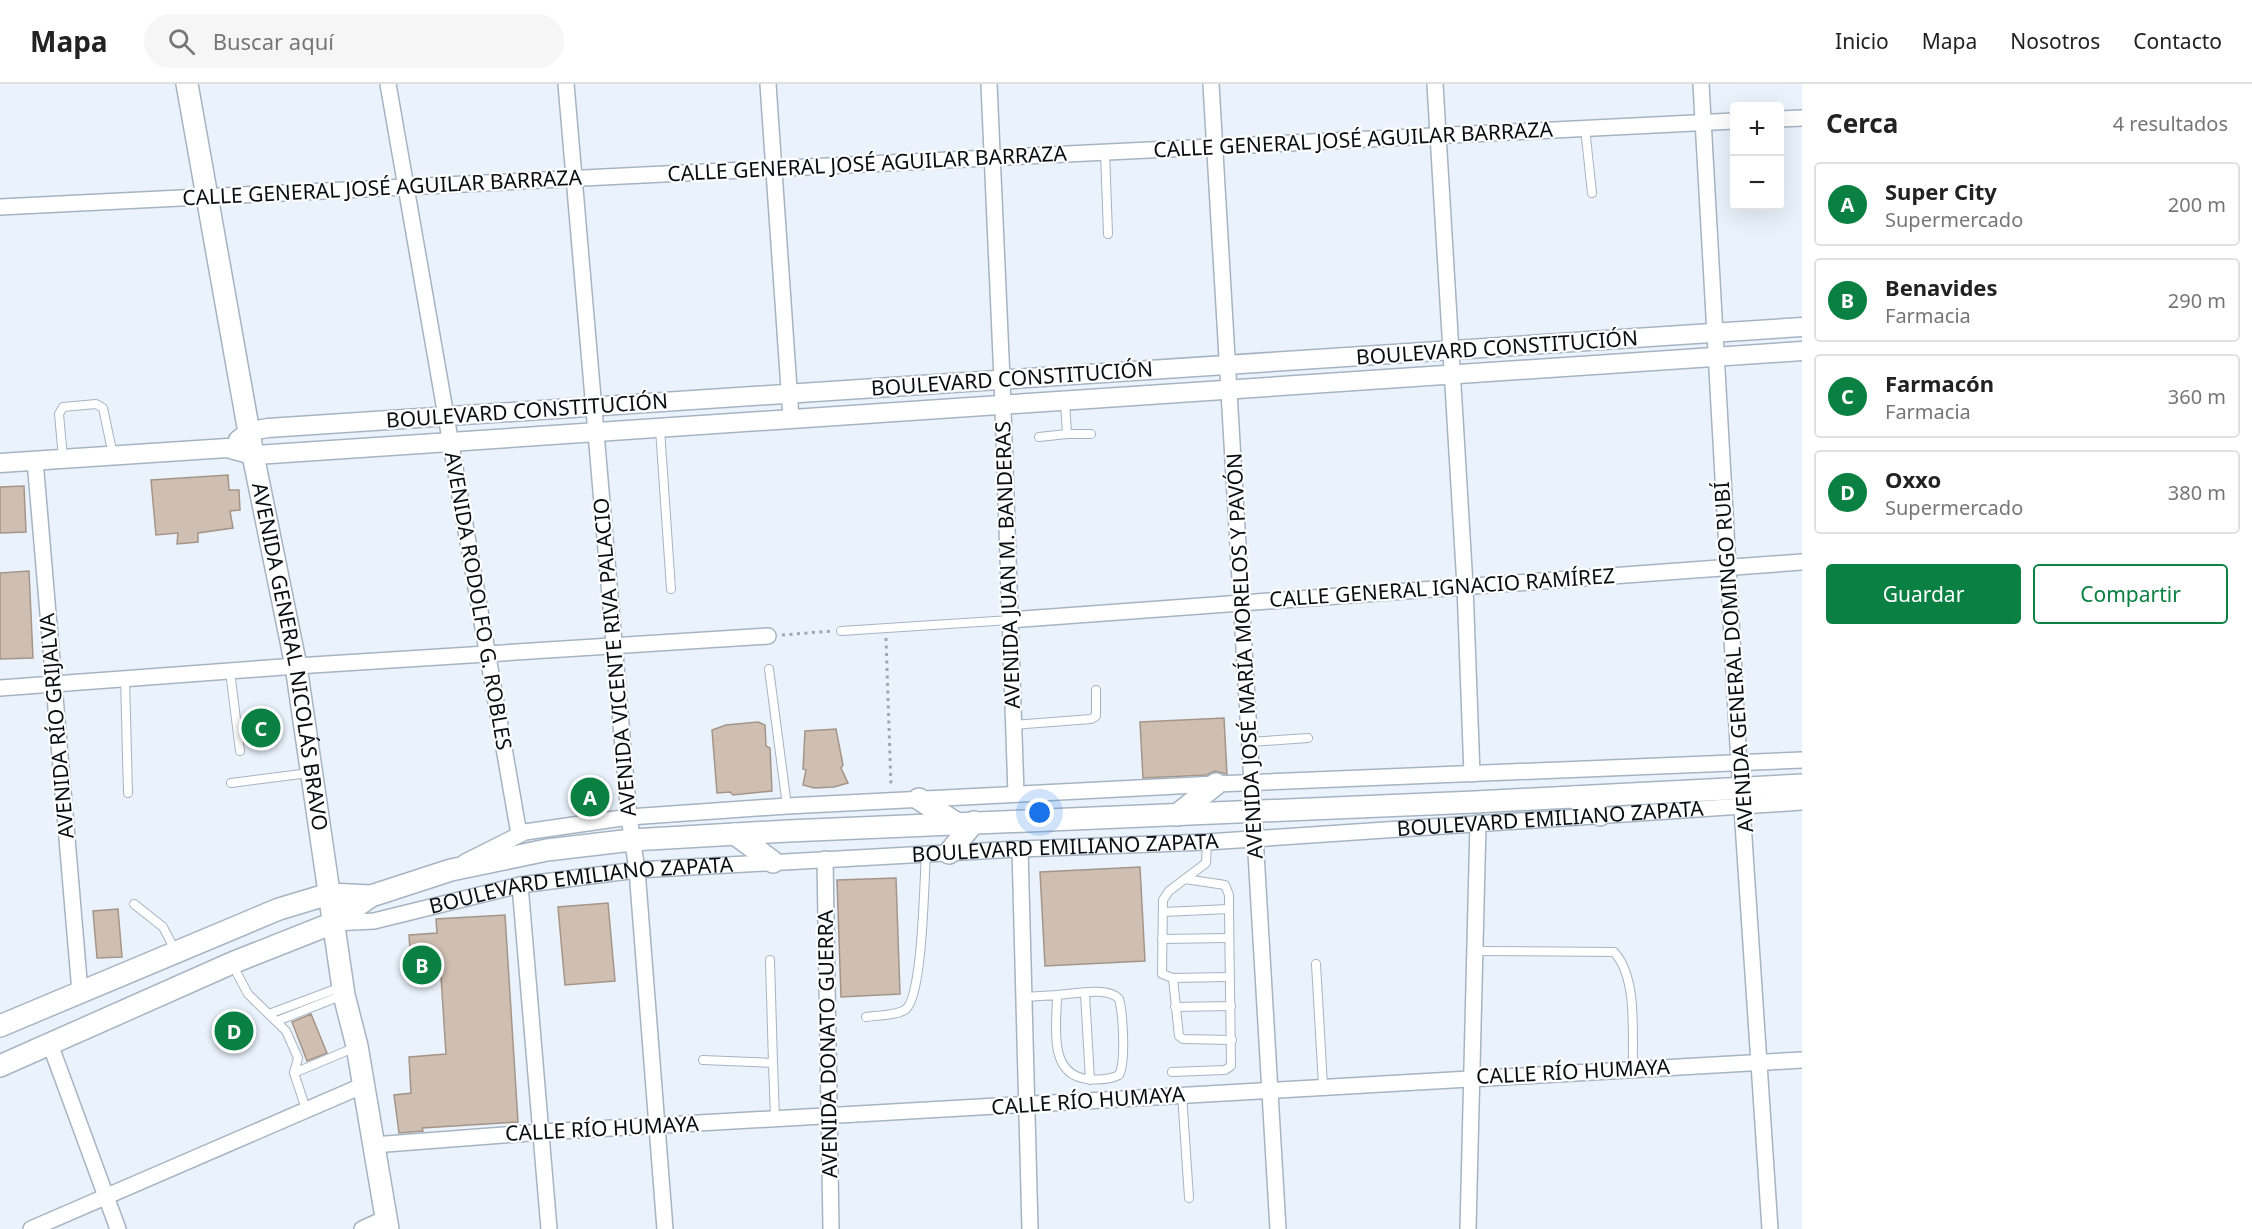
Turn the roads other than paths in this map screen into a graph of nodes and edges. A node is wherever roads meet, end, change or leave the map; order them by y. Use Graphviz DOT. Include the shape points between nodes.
graph roads {
  1 [pos="188,84"];
  2 [pos="388,84"];
  3 [pos="566,84"];
  4 [pos="768,84"];
  5 [pos="989,84"];
  6 [pos="1211,84"];
  7 [pos="1435,84"];
  8 [pos="1701,84"];
  9 [pos="1802,118"];
  10 [pos="1784,119"];
  11 [pos="1730,121"];
  12 [pos="1703,123"];
  13 [pos="1584,128"];
  14 [pos="1438,136"];
  15 [pos="1215,147"];
  16 [pos="1105,152"];
  17 [pos="993,158"];
  18 [pos="773,169"];
  19 [pos="574,179"];
  20 [pos="408,187"];
  21 [pos="1592,193"];
  22 [pos="209,197"];
  23 [pos="0,207"];
  24 [pos="1108,234"];
  25 [pos="1802,327"];
  26 [pos="1715,333"];
  27 [pos="1451,351"];
  28 [pos="1802,351"];
  29 [pos="1716,356"];
  30 [pos="1228,365"];
  31 [pos="1452,374"];
  32 [pos="1002,380"];
  33 [pos="1229,389"];
  34 [pos="788,394"];
  35 [pos="1065,400"];
  36 [pos="1003,404"];
  37 [pos="594,407"];
  38 [pos="444,417"];
  39 [pos="791,418"];
  40 [pos="660,428"];
  41 [pos="250,431"];
  42 [pos="595,432"];
  43 [pos="1067,434"];
  44 [pos="1091,434"];
  45 [pos="1039,436"];
  46 [pos="450,442"];
  47 [pos="227,448"];
  48 [pos="113,455"];
  49 [pos="253,455"];
  50 [pos="63,458"];
  51 [pos="35,460"];
  52 [pos="0,463"];
  53 [pos="1802,562"];
  54 [pos="1728,567"];
  55 [pos="1465,586"];
  56 [pos="671,590"];
  57 [pos="1242,602"];
  58 [pos="1010,620"];
  59 [pos="842,631"];
  60 [pos="768,636"];
  61 [pos="615,645"];
  62 [pos="488,653"];
  63 [pos="296,666"];
  64 [pos="770,669"];
  65 [pos="230,671"];
  66 [pos="125,678"];
  67 [pos="52,685"];
  68 [pos="0,688"];
  69 [pos="1096,690"];
  70 [pos="1013,725"];
  71 [pos="1308,738"];
  72 [pos="1250,742"];
  73 [pos="240,751"];
  74 [pos="1802,760"];
  75 [pos="1739,763"];
  76 [pos="313,772"];
  77 [pos="1472,774"];
  78 [pos="1252,782"];
  79 [pos="231,783"];
  80 [pos="1216,784"];
  81 [pos="1802,784"];
  82 [pos="128,793"];
  83 [pos="1016,794"];
  84 [pos="1574,797"];
  85 [pos="1742,797"];
  86 [pos="919,799"];
  87 [pos="1802,802"];
  88 [pos="787,806"];
  89 [pos="1254,810"];
  90 [pos="1177,815"];
  91 [pos="1600,815"];
  92 [pos="629,817"];
  93 [pos="965,822"];
  94 [pos="1478,823"];
  95 [pos="519,834"];
  96 [pos="735,834"];
  97 [pos="1256,838"];
  98 [pos="632,840"];
  99 [pos="1207,842"];
  100 [pos="1020,849"];
  101 [pos="949,852"];
  102 [pos="926,854"];
  103 [pos="825,859"];
  104 [pos="773,862"];
  105 [pos="451,870"];
  106 [pos="637,870"];
  107 [pos="1185,879"];
  108 [pos="520,885"];
  109 [pos="329,894"];
  110 [pos="371,896"];
  111 [pos="134,904"];
  112 [pos="1228,909"];
  113 [pos="1163,912"];
  114 [pos="333,923"];
  115 [pos="1228,938"];
  116 [pos="1162,939"];
  117 [pos="175,950"];
  118 [pos="1476,951"];
  119 [pos="770,960"];
  120 [pos="232,963"];
  121 [pos="1316,964"];
  122 [pos="1229,977"];
  123 [pos="1173,978"];
  124 [pos="344,991"];
  125 [pos="80,992"];
  126 [pos="1085,994"];
  127 [pos="1057,995"];
  128 [pos="1024,997"];
  129 [pos="1231,1006"];
  130 [pos="1175,1007"];
  131 [pos="269,1014"];
  132 [pos="866,1017"];
  133 [pos="278,1021"];
  134 [pos="0,1026"];
  135 [pos="1232,1040"];
  136 [pos="50,1044"];
  137 [pos="357,1046"];
  138 [pos="703,1060"];
  139 [pos="1802,1060"];
  140 [pos="1760,1062"];
  141 [pos="773,1063"];
  142 [pos="0,1066"];
  143 [pos="1634,1069"];
  144 [pos="1172,1072"];
  145 [pos="294,1073"];
  146 [pos="1472,1078"];
  147 [pos="1090,1080"];
  148 [pos="364,1085"];
  149 [pos="1323,1085"];
  150 [pos="1270,1088"];
  151 [pos="1182,1094"];
  152 [pos="1028,1105"];
  153 [pos="306,1109"];
  154 [pos="828,1116"];
  155 [pos="776,1119"];
  156 [pos="657,1126"];
  157 [pos="542,1132"];
  158 [pos="374,1145"];
  159 [pos="106,1196"];
  160 [pos="1189,1198"];
  161 [pos="387,1224"];
  162 [pos="31,1229"];
  163 [pos="118,1229"];
  164 [pos="362,1229"];
  165 [pos="549,1229"];
  166 [pos="665,1229"];
  167 [pos="831,1229"];
  168 [pos="1030,1229"];
  169 [pos="1278,1229"];
  170 [pos="1468,1229"];
  171 [pos="1770,1229"];
  1 -- 22 [label="main road, AVENIDA GENERAL NICOLÁS BRAVO"];
  2 -- 20 [label="street, AVENIDA RODOLFO G. ROBLES"];
  3 -- 19 [label="street, AVENIDA VICENTE RIVA PALACIO"];
  4 -- 18 [label="street"];
  5 -- 17 [label="street, AVENIDA JUAN M. BANDERAS"];
  6 -- 15 [label="street, AVENIDA JOSÉ MARÍA MORELOS Y PAVÓN"];
  7 -- 14 [label="street"];
  8 -- 12 [label="street, AVENIDA GENERAL DOMINGO RUBÍ"];
  9 -- 10 [label="street"];
  11 -- 12 [label="street, CALLE GENERAL JOSÉ AGUILAR BARRAZA"];
  12 -- 13 [label="street, CALLE GENERAL JOSÉ AGUILAR BARRAZA"];
  12 -- 26 [label="street, AVENIDA GENERAL DOMINGO RUBÍ"];
  13 -- 14 [label="street, CALLE GENERAL JOSÉ AGUILAR BARRAZA"];
  13 -- 21 [label="lane"];
  14 -- 15 [label="street, CALLE GENERAL JOSÉ AGUILAR BARRAZA"];
  14 -- 27 [label="street"];
  15 -- 16 [label="street, CALLE GENERAL JOSÉ AGUILAR BARRAZA"];
  15 -- 30 [label="street, AVENIDA JOSÉ MARÍA MORELOS Y PAVÓN"];
  16 -- 17 [label="street, CALLE GENERAL JOSÉ AGUILAR BARRAZA"];
  16 -- 24 [label="lane"];
  17 -- 18 [label="street, CALLE GENERAL JOSÉ AGUILAR BARRAZA"];
  17 -- 32 [label="street, AVENIDA JUAN M. BANDERAS"];
  18 -- 19 [label="street, CALLE GENERAL JOSÉ AGUILAR BARRAZA"];
  18 -- 34 [label="street"];
  19 -- 20 [label="street, CALLE GENERAL JOSÉ AGUILAR BARRAZA"];
  19 -- 37 [label="street, AVENIDA VICENTE RIVA PALACIO"];
  20 -- 22 [label="street, CALLE GENERAL JOSÉ AGUILAR BARRAZA"];
  20 -- 38 [label="street, AVENIDA RODOLFO G. ROBLES"];
  22 -- 23 [label="street, CALLE GENERAL JOSÉ AGUILAR BARRAZA"];
  22 -- 41 [label="main road, AVENIDA GENERAL NICOLÁS BRAVO"];
  25 -- 26 [label="street, BOULEVARD CONSTITUCIÓN"];
  26 -- 27 [label="street, BOULEVARD CONSTITUCIÓN"];
  26 -- 29 [label="street, AVENIDA GENERAL DOMINGO RUBÍ"];
  27 -- 30 [label="street, BOULEVARD CONSTITUCIÓN"];
  27 -- 31 [label="street"];
  28 -- 29 [label="street, BOULEVARD CONSTITUCIÓN"];
  29 -- 31 [label="street, BOULEVARD CONSTITUCIÓN"];
  29 -- 54 [label="street, AVENIDA GENERAL DOMINGO RUBÍ"];
  30 -- 32 [label="street, BOULEVARD CONSTITUCIÓN"];
  30 -- 33 [label="street, AVENIDA JOSÉ MARÍA MORELOS Y PAVÓN"];
  31 -- 33 [label="street, BOULEVARD CONSTITUCIÓN"];
  31 -- 55 [label="street"];
  32 -- 34 [label="street, BOULEVARD CONSTITUCIÓN"];
  32 -- 36 [label="street, AVENIDA JUAN M. BANDERAS"];
  33 -- 35 [label="street, BOULEVARD CONSTITUCIÓN"];
  33 -- 57 [label="street, AVENIDA JOSÉ MARÍA MORELOS Y PAVÓN"];
  34 -- 37 [label="street, BOULEVARD CONSTITUCIÓN"];
  34 -- 39 [label="street"];
  35 -- 36 [label="street, BOULEVARD CONSTITUCIÓN"];
  35 -- 43 [label="lane"];
  36 -- 39 [label="street, BOULEVARD CONSTITUCIÓN"];
  36 -- 58 [label="street, AVENIDA JUAN M. BANDERAS"];
  37 -- 38 [label="street, BOULEVARD CONSTITUCIÓN"];
  37 -- 42 [label="street, AVENIDA VICENTE RIVA PALACIO"];
  38 -- 41 [label="street, BOULEVARD CONSTITUCIÓN"];
  38 -- 46 [label="street, AVENIDA RODOLFO G. ROBLES"];
  39 -- 40 [label="street, BOULEVARD CONSTITUCIÓN"];
  40 -- 42 [label="street, BOULEVARD CONSTITUCIÓN"];
  40 -- 56 [label="lane"];
  41 -- 47 [label="street"];
  41 -- 49 [label="main road, AVENIDA GENERAL NICOLÁS BRAVO"];
  42 -- 46 [label="street, BOULEVARD CONSTITUCIÓN"];
  42 -- 61 [label="street, AVENIDA VICENTE RIVA PALACIO"];
  43 -- 44 [label="lane"];
  43 -- 45 [label="lane"];
  46 -- 49 [label="street, BOULEVARD CONSTITUCIÓN"];
  46 -- 62 [label="street, AVENIDA RODOLFO G. ROBLES"];
  47 -- 48 [label="street, BOULEVARD CONSTITUCIÓN"];
  47 -- 49 [label="street, BOULEVARD CONSTITUCIÓN"];
  48 -- 50 [label="street, BOULEVARD CONSTITUCIÓN"];
  48 -- 50 [label="lane" via="103,408 96,404 63,407 59,414"];
  49 -- 63 [label="main road, AVENIDA GENERAL NICOLÁS BRAVO"];
  50 -- 51 [label="street, BOULEVARD CONSTITUCIÓN"];
  51 -- 52 [label="street, BOULEVARD CONSTITUCIÓN"];
  51 -- 67 [label="street, AVENIDA RÍO GRIJALVA"];
  53 -- 54 [label="street, CALLE GENERAL IGNACIO RAMÍREZ"];
  54 -- 55 [label="street, CALLE GENERAL IGNACIO RAMÍREZ"];
  54 -- 75 [label="street, AVENIDA GENERAL DOMINGO RUBÍ"];
  55 -- 57 [label="street, CALLE GENERAL IGNACIO RAMÍREZ"];
  55 -- 77 [label="street"];
  57 -- 58 [label="street, CALLE GENERAL IGNACIO RAMÍREZ"];
  57 -- 72 [label="street, AVENIDA JOSÉ MARÍA MORELOS Y PAVÓN"];
  58 -- 59 [label="lane"];
  58 -- 70 [label="street, AVENIDA JUAN M. BANDERAS"];
  60 -- 61 [label="street"];
  61 -- 62 [label="street"];
  61 -- 92 [label="street, AVENIDA VICENTE RIVA PALACIO"];
  62 -- 63 [label="street"];
  62 -- 95 [label="street, AVENIDA RODOLFO G. ROBLES"];
  63 -- 65 [label="street"];
  63 -- 76 [label="main road, AVENIDA GENERAL NICOLÁS BRAVO"];
  64 -- 88 [label="lane"];
  65 -- 66 [label="street"];
  65 -- 73 [label="lane"];
  66 -- 67 [label="street"];
  66 -- 82 [label="lane"];
  67 -- 68 [label="street"];
  67 -- 125 [label="street, AVENIDA RÍO GRIJALVA"];
  69 -- 70 [label="lane" via="1096,716 1091,719"];
  70 -- 83 [label="street, AVENIDA JUAN M. BANDERAS"];
  71 -- 72 [label="lane"];
  72 -- 78 [label="street, AVENIDA JOSÉ MARÍA MORELOS Y PAVÓN"];
  74 -- 75 [label="street, BOULEVARD EMILIANO ZAPATA"];
  75 -- 77 [label="street, BOULEVARD EMILIANO ZAPATA"];
  75 -- 85 [label="street, AVENIDA GENERAL DOMINGO RUBÍ"];
  76 -- 79 [label="lane"];
  76 -- 109 [label="main road, AVENIDA GENERAL NICOLÁS BRAVO"];
  77 -- 78 [label="street, BOULEVARD EMILIANO ZAPATA"];
  78 -- 80 [label="street, BOULEVARD EMILIANO ZAPATA"];
  78 -- 89 [label="street, AVENIDA JOSÉ MARÍA MORELOS Y PAVÓN"];
  80 -- 83 [label="street, BOULEVARD EMILIANO ZAPATA"];
  80 -- 90 [label="main road"];
  81 -- 85 [label="main road, BOULEVARD EMILIANO ZAPATA"];
  83 -- 86 [label="street, BOULEVARD EMILIANO ZAPATA"];
  84 -- 85 [label="main road, BOULEVARD EMILIANO ZAPATA"];
  84 -- 89 [label="main road, BOULEVARD EMILIANO ZAPATA"];
  84 -- 91 [label="main road"];
  85 -- 87 [label="street, BOULEVARD EMILIANO ZAPATA"];
  85 -- 91 [label="street, BOULEVARD EMILIANO ZAPATA"];
  85 -- 140 [label="street, AVENIDA GENERAL DOMINGO RUBÍ"];
  86 -- 88 [label="street, BOULEVARD EMILIANO ZAPATA"];
  86 -- 93 [label="main road"];
  88 -- 92 [label="street, BOULEVARD EMILIANO ZAPATA"];
  89 -- 90 [label="main road, BOULEVARD EMILIANO ZAPATA"];
  89 -- 97 [label="street, AVENIDA JOSÉ MARÍA MORELOS Y PAVÓN"];
  90 -- 93 [label="main road, BOULEVARD EMILIANO ZAPATA"];
  91 -- 94 [label="street, BOULEVARD EMILIANO ZAPATA"];
  92 -- 95 [label="street, BOULEVARD EMILIANO ZAPATA"];
  92 -- 98 [label="street, AVENIDA VICENTE RIVA PALACIO"];
  93 -- 96 [label="main road, BOULEVARD EMILIANO ZAPATA"];
  93 -- 101 [label="main road"];
  94 -- 97 [label="street, BOULEVARD EMILIANO ZAPATA"];
  94 -- 118 [label="street"];
  95 -- 105 [label="street, BOULEVARD EMILIANO ZAPATA"];
  96 -- 98 [label="main road, BOULEVARD EMILIANO ZAPATA"];
  96 -- 104 [label="main road"];
  97 -- 99 [label="street, BOULEVARD EMILIANO ZAPATA"];
  97 -- 150 [label="street, AVENIDA JOSÉ MARÍA MORELOS Y PAVÓN"];
  98 -- 105 [label="main road, BOULEVARD EMILIANO ZAPATA" via="547,850"];
  98 -- 106 [label="street, AVENIDA VICENTE RIVA PALACIO"];
  99 -- 100 [label="street, BOULEVARD EMILIANO ZAPATA"];
  99 -- 107 [label="lane" via="1206,863"];
  100 -- 101 [label="street, BOULEVARD EMILIANO ZAPATA"];
  100 -- 128 [label="street"];
  101 -- 102 [label="street, BOULEVARD EMILIANO ZAPATA"];
  102 -- 103 [label="street, BOULEVARD EMILIANO ZAPATA"];
  102 -- 132 [label="lane" via="921,939 911,1002 900,1012"];
  103 -- 104 [label="street, BOULEVARD EMILIANO ZAPATA"];
  103 -- 154 [label="street, AVENIDA DONATO GUERRA"];
  104 -- 106 [label="street, BOULEVARD EMILIANO ZAPATA"];
  105 -- 110 [label="main road, BOULEVARD EMILIANO ZAPATA"];
  106 -- 108 [label="street, BOULEVARD EMILIANO ZAPATA"];
  106 -- 156 [label="street, AVENIDA VICENTE RIVA PALACIO"];
  107 -- 112 [label="lane" via="1226,885"];
  107 -- 113 [label="lane" via="1165,896"];
  108 -- 114 [label="street, BOULEVARD EMILIANO ZAPATA" via="374,921"];
  108 -- 157 [label="street"];
  109 -- 110 [label="main road, BOULEVARD EMILIANO ZAPATA"];
  109 -- 114 [label="main road, AVENIDA GENERAL NICOLÁS BRAVO"];
  109 -- 117 [label="main road, BOULEVARD EMILIANO ZAPATA"];
  110 -- 114 [label="main road, BOULEVARD EMILIANO ZAPATA"];
  111 -- 117 [label="lane" via="163,927"];
  112 -- 113 [label="lane"];
  112 -- 115 [label="lane"];
  113 -- 116 [label="lane"];
  114 -- 120 [label="main road, BOULEVARD EMILIANO ZAPATA"];
  114 -- 124 [label="main road, AVENIDA GENERAL NICOLÁS BRAVO"];
  115 -- 116 [label="lane"];
  115 -- 122 [label="lane"];
  116 -- 123 [label="lane" via="1162,974"];
  117 -- 125 [label="main road, BOULEVARD EMILIANO ZAPATA"];
  118 -- 143 [label="lane" via="1614,952 1629,977"];
  118 -- 146 [label="street"];
  119 -- 141 [label="lane"];
  120 -- 131 [label="lane" via="244,989"];
  120 -- 136 [label="main road, BOULEVARD EMILIANO ZAPATA"];
  121 -- 149 [label="lane"];
  122 -- 123 [label="lane"];
  122 -- 129 [label="lane"];
  123 -- 130 [label="lane"];
  124 -- 131 [label="lane"];
  124 -- 133 [label="lane"];
  124 -- 137 [label="main road, AVENIDA GENERAL NICOLÁS BRAVO"];
  125 -- 134 [label="main road, BOULEVARD EMILIANO ZAPATA"];
  126 -- 127 [label="lane"];
  126 -- 147 [label="lane"];
  126 -- 147 [label="lane" via="1113,993 1121,1005 1122,1070 1114,1078"];
  127 -- 128 [label="lane"];
  127 -- 147 [label="lane" via="1060,1062 1074,1077"];
  128 -- 152 [label="street"];
  129 -- 130 [label="lane"];
  129 -- 135 [label="lane"];
  130 -- 135 [label="lane" via="1183,1039"];
  131 -- 133 [label="lane"];
  133 -- 145 [label="lane" via="298,1058"];
  135 -- 144 [label="lane" via="1228,1069"];
  136 -- 142 [label="main road, BOULEVARD EMILIANO ZAPATA"];
  136 -- 159 [label="street"];
  137 -- 145 [label="lane"];
  137 -- 148 [label="main road, AVENIDA GENERAL NICOLÁS BRAVO"];
  138 -- 141 [label="lane"];
  139 -- 140 [label="street, CALLE RÍO HUMAYA"];
  140 -- 143 [label="street, CALLE RÍO HUMAYA"];
  140 -- 171 [label="street, AVENIDA GENERAL DOMINGO RUBÍ"];
  141 -- 155 [label="lane"];
  143 -- 146 [label="street, CALLE RÍO HUMAYA"];
  145 -- 153 [label="lane"];
  146 -- 149 [label="street, CALLE RÍO HUMAYA"];
  146 -- 170 [label="street"];
  148 -- 153 [label="street"];
  148 -- 158 [label="main road, AVENIDA GENERAL NICOLÁS BRAVO"];
  149 -- 150 [label="street, CALLE RÍO HUMAYA"];
  150 -- 151 [label="street, CALLE RÍO HUMAYA"];
  150 -- 169 [label="street, AVENIDA JOSÉ MARÍA MORELOS Y PAVÓN"];
  151 -- 152 [label="street, CALLE RÍO HUMAYA"];
  151 -- 160 [label="lane"];
  152 -- 154 [label="street, CALLE RÍO HUMAYA"];
  152 -- 168 [label="street"];
  153 -- 159 [label="street"];
  154 -- 155 [label="street, CALLE RÍO HUMAYA"];
  154 -- 167 [label="street, AVENIDA DONATO GUERRA"];
  155 -- 156 [label="street, CALLE RÍO HUMAYA"];
  156 -- 157 [label="street, CALLE RÍO HUMAYA"];
  156 -- 166 [label="street, AVENIDA VICENTE RIVA PALACIO"];
  157 -- 158 [label="street, CALLE RÍO HUMAYA"];
  157 -- 165 [label="street"];
  158 -- 161 [label="main road, AVENIDA GENERAL NICOLÁS BRAVO"];
  159 -- 162 [label="street"];
  159 -- 163 [label="street"];
  161 -- 164 [label="street"];
}
